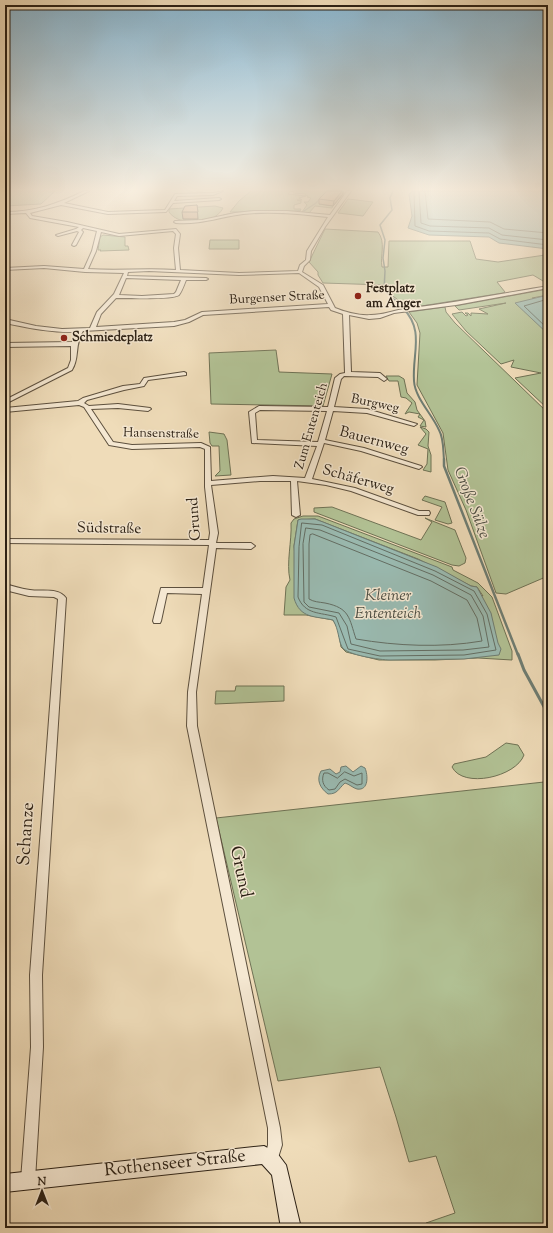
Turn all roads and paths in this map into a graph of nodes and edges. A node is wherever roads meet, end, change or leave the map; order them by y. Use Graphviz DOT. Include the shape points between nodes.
graph roads {
  1 [pos="95,249"];
  2 [pos="176,249"];
  3 [pos="310,249"];
  4 [pos="5,269"];
  5 [pos="85,271"];
  6 [pos="178,271"];
  7 [pos="300,272"];
  8 [pos="125,275"];
  9 [pos="184,279"];
  10 [pos="206,279"];
  11 [pos="548,287"];
  12 [pos="114,296"];
  13 [pos="330,305"];
  14 [pos="346,313"];
  15 [pos="5,321"];
  16 [pos="92,330"];
  17 [pos="81,331"];
  18 [pos="73,344"];
  19 [pos="5,345"];
  20 [pos="184,374"];
  21 [pos="348,374"];
  22 [pos="384,379"];
  23 [pos="6,401"];
  24 [pos="80,403"];
  25 [pos="88,408"];
  26 [pos="330,408"];
  27 [pos="18,409"];
  28 [pos="148,409"];
  29 [pos="5,410"];
  30 [pos="414,424"];
  31 [pos="321,443"];
  32 [pos="205,446"];
  33 [pos="419,467"];
  34 [pos="294,479"];
  35 [pos="308,480"];
  36 [pos="208,483"];
  37 [pos="427,514"];
  38 [pos="296,515"];
  39 [pos="5,541"];
  40 [pos="213,544"];
  41 [pos="251,546"];
  42 [pos="5,587"];
  43 [pos="206,591"];
  44 [pos="157,621"];
  45 [pos="271,1159"];
  46 [pos="28,1180"];
  47 [pos="5,1183"];
  48 [pos="291,1228"];
  1 -- 5 [label="street"];
  2 -- 6 [label="street"];
  3 -- 7 [label="street" via="308,260"];
  4 -- 5 [label="street" via="36,267"];
  5 -- 8 [label="street"];
  6 -- 7 [label="street" via="239,274"];
  6 -- 8 [label="street" via="149,270"];
  7 -- 13 [label="street" via="321,286"];
  8 -- 9 [label="street"];
  8 -- 12 [label="street"];
  9 -- 10 [label="street"];
  9 -- 12 [label="street" via="175,295"];
  11 -- 14 [label="street, Burgenser Straße" via="372,317"];
  12 -- 16 [label="street" via="99,313"];
  13 -- 14 [label="street, Burgenser Straße" via="336,311"];
  13 -- 16 [label="street, Burgenser Straße" via="202,314 174,324"];
  14 -- 21 [label="street, Zum Ententeich"];
  15 -- 17 [label="street, Burgenser Straße" via="44,329"];
  16 -- 17 [label="street, Burgenser Straße"];
  17 -- 18 [label="street"];
  18 -- 19 [label="street"];
  18 -- 23 [label="street" via="70,369"];
  20 -- 24 [label="street" via="146,379 142,384 85,399"];
  21 -- 22 [label="street" via="380,376"];
  21 -- 26 [label="street, Zum Ententeich" via="342,374 338,378"];
  23 -- 27 [label="street"];
  24 -- 25 [label="street, Hansenstraße"];
  24 -- 27 [label="street"];
  25 -- 28 [label="street, Hansenstraße" via="126,406"];
  25 -- 32 [label="street, Hansenstraße" via="111,444 132,447"];
  26 -- 30 [label="street, Burgweg" via="367,411"];
  26 -- 31 [label="street, Zum Ententeich"];
  26 -- 31 [label="street, Burgweg" via="259,408 252,412 254,442"];
  27 -- 29 [label="street"];
  31 -- 33 [label="street, Bauernweg" via="362,449"];
  31 -- 35 [label="street, Zum Ententeich"];
  32 -- 36 [label="street, Grund" via="208,452"];
  34 -- 35 [label="street, Schäferweg"];
  34 -- 36 [label="street, Schäferweg"];
  34 -- 38 [label="street, Zum Ententeich"];
  35 -- 37 [label="street, Schäferweg" via="349,488"];
  36 -- 40 [label="street, Grund" via="214,527"];
  39 -- 40 [label="street, Südstraße"];
  40 -- 41 [label="street, Südstraße"];
  40 -- 43 [label="street, Grund"];
  42 -- 46 [label="street, Schanze" via="29,593 55,594 62,598 36,975 36,1047"];
  43 -- 44 [label="street" via="164,590"];
  43 -- 45 [label="street, Grund" via="192,692 192,726 274,1128 275,1145"];
  45 -- 46 [label="street, Rothenseer Straße" via="264,1155 256,1155"];
  45 -- 48 [label="street" via="280,1171"];
  46 -- 47 [label="street, Rothenseer Straße"];
}
